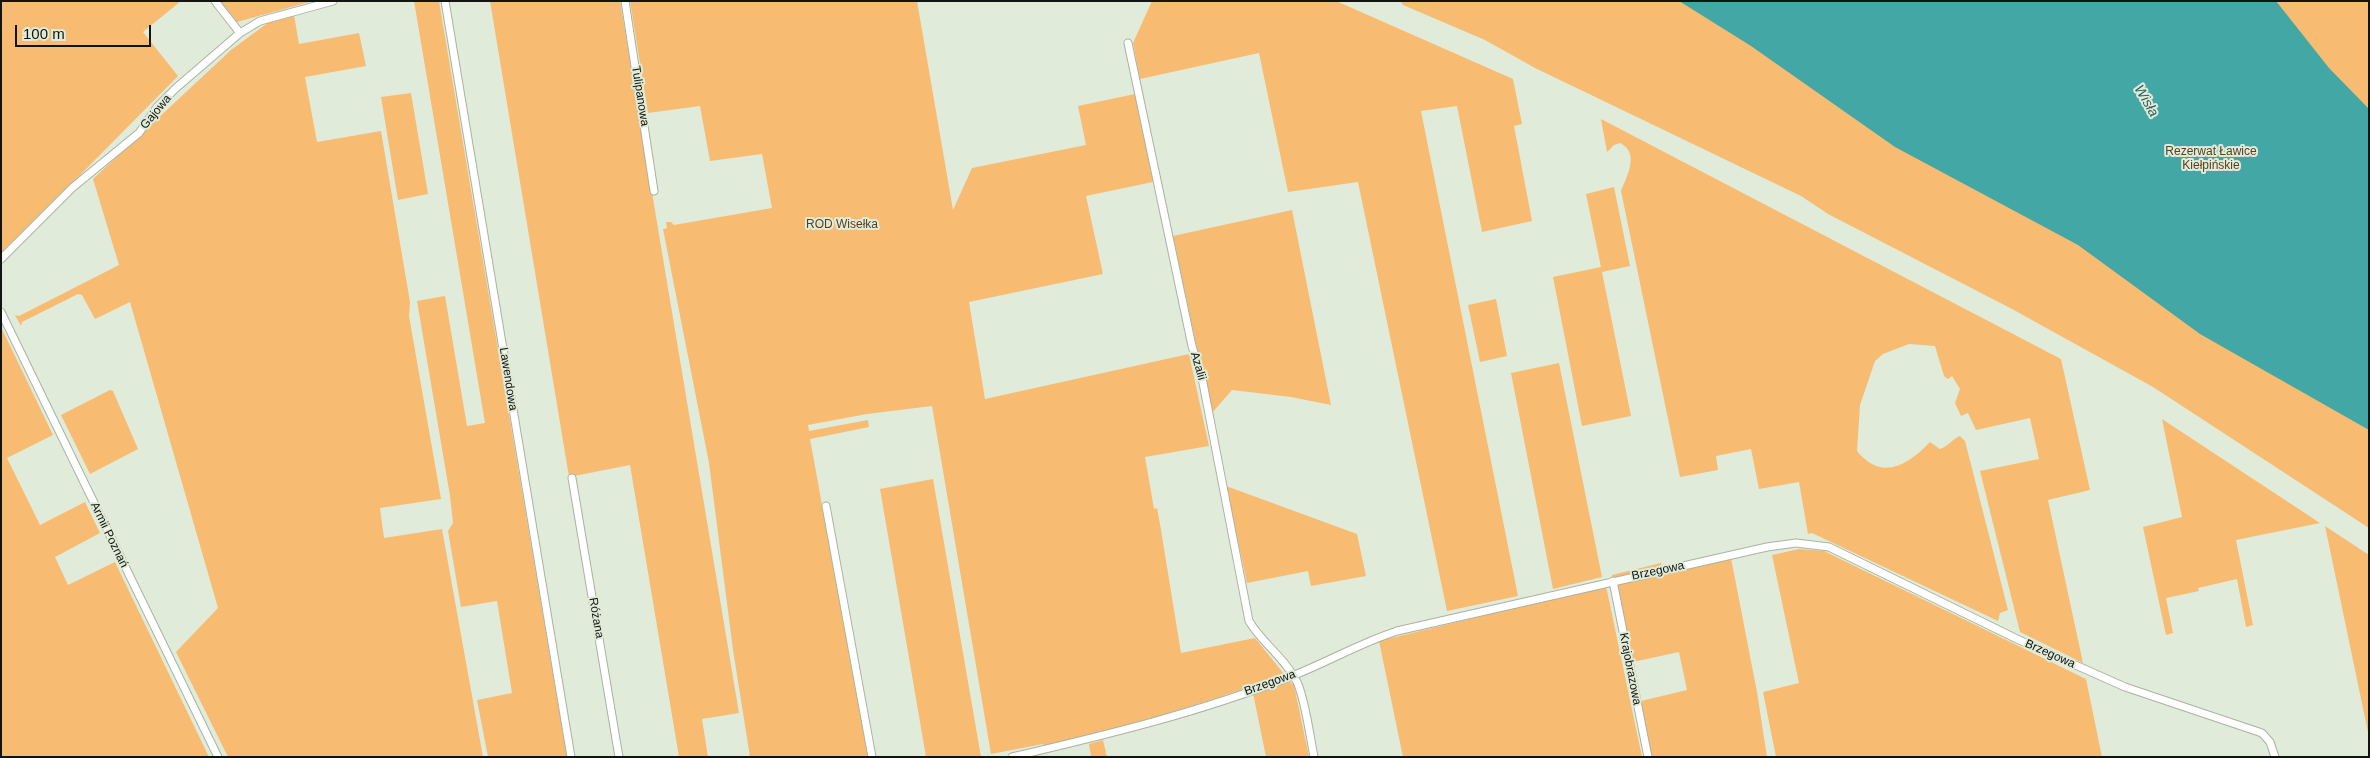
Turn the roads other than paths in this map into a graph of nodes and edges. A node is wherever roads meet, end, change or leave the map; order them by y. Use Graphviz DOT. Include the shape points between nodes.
graph roads {
  1 [pos="215,1"];
  2 [pos="334,1"];
  3 [pos="445,1"];
  4 [pos="625,1"];
  5 [pos="240,32"];
  6 [pos="1128,43"];
  7 [pos="654,191"];
  8 [pos="1,259"];
  9 [pos="1,312"];
  10 [pos="572,478"];
  11 [pos="826,506"];
  12 [pos="1612,581"];
  13 [pos="1293,676"];
  14 [pos="218,757"];
  15 [pos="571,757"];
  16 [pos="619,757"];
  17 [pos="872,757"];
  18 [pos="1012,757"];
  19 [pos="1314,757"];
  20 [pos="1648,757"];
  21 [pos="2275,757"];
  1 -- 5 [label="street"];
  2 -- 5 [label="street, Gajowa" via="260,21"];
  3 -- 15 [label="street, Lawendowa"];
  4 -- 7 [label="street, Tulipanowa"];
  5 -- 8 [label="street, Gajowa" via="176,88 139,133 72,188"];
  6 -- 13 [label="street, Azalii" via="1192,346 1203,383 1249,621"];
  9 -- 14 [label="street, Armii Poznań"];
  10 -- 16 [label="street, Różana"];
  11 -- 17 [label="street"];
  12 -- 13 [label="street, Brzegowa" via="1396,631"];
  12 -- 20 [label="street, Krajobrazowa"];
  12 -- 21 [label="street, Brzegowa" via="1767,547 1796,543 1829,547 2017,639 2125,687 2262,734 2270,742"];
  13 -- 18 [label="street, Brzegowa" via="1189,712"];
  13 -- 19 [label="street, Azalii" via="1298,684"];
}
